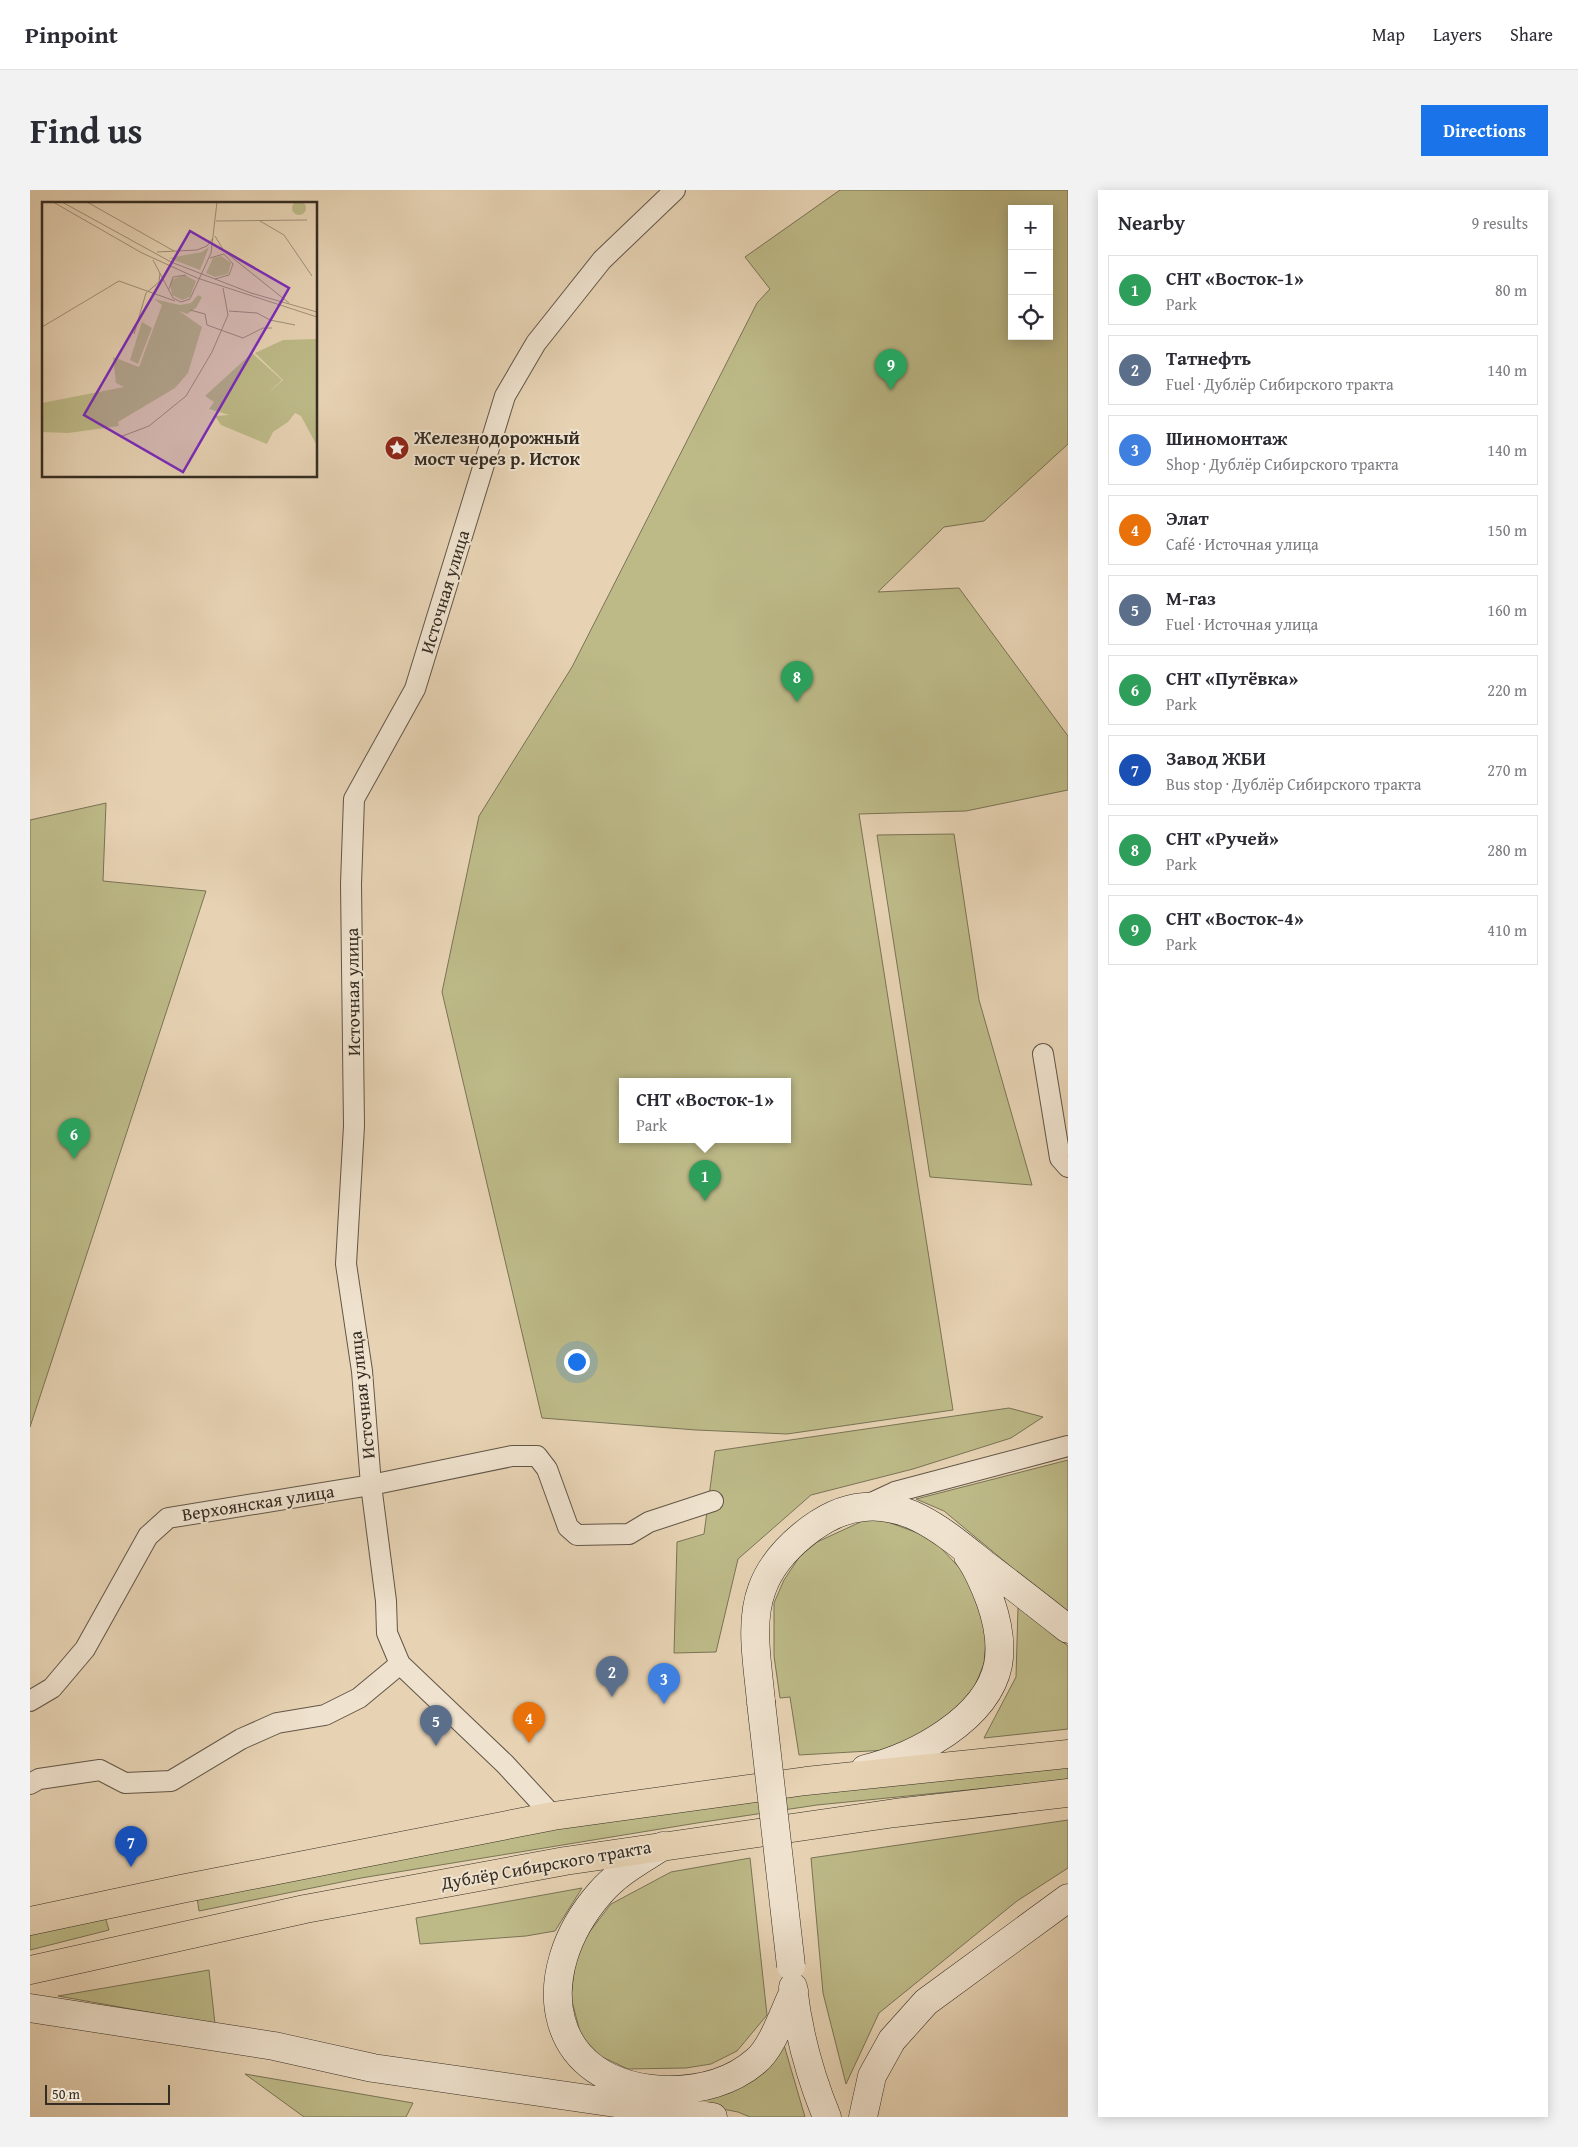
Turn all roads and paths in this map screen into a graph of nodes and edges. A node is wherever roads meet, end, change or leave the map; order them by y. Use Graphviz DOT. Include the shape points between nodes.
graph roads {
  1 [pos="675,190"];
  2 [pos="1043,1054"];
  3 [pos="1068,1167"];
  4 [pos="1068,1446"];
  5 [pos="371,1485"];
  6 [pos="713,1501"];
  7 [pos="864,1506"];
  8 [pos="960,1545"];
  9 [pos="1068,1629"];
  10 [pos="405,1669"];
  11 [pos="30,1701"];
  12 [pos="1068,1754"];
  13 [pos="806,1781"];
  14 [pos="30,1784"];
  15 [pos="1068,1793"];
  16 [pos="553,1816"];
  17 [pos="664,1845"];
  18 [pos="1068,1898"];
  19 [pos="30,1921"];
  20 [pos="30,1970"];
  21 [pos="792,1979"];
  22 [pos="30,2008"];
  23 [pos="713,2117"];
  24 [pos="827,2117"];
  25 [pos="863,2117"];
  1 -- 5 [label="street, Источная улица" via="602,260 536,343 505,396 415,689 354,799 351,894 354,1126 346,1264 362,1371"];
  2 -- 3 [label="street" via="1060,1158"];
  4 -- 7 [label="street" via="895,1492"];
  5 -- 6 [label="street, Верхоянская улица" via="512,1456 537,1456 547,1468 568,1527 577,1535 630,1534 649,1522"];
  5 -- 10 [label="street, Источная улица" via="387,1633"];
  5 -- 11 [label="street, Верхоянская улица" via="168,1518 148,1536 85,1649 52,1688"];
  7 -- 8 [label="main road" via="887,1508 918,1517"];
  7 -- 21 [label="main road, bridge" via="817,1525 801,1536 771,1568 761,1589 757,1611 761,1702"];
  8 -- 9 [label="main road"];
  8 -- 13 [label="main road" via="984,1584 997,1626 998,1664 984,1696 957,1724 909,1754 879,1765"];
  10 -- 14 [label="street" via="325,1715 277,1723 241,1739 171,1781 125,1784 100,1770 39,1779"];
  10 -- 16 [label="street, Источная улица" via="505,1764"];
  12 -- 13 [label="main road"];
  13 -- 16 [label="main road"];
  15 -- 17 [label="main road, Дублёр Сибирского тракта"];
  16 -- 19 [label="main road"];
  17 -- 20 [label="main road, Дублёр Сибирского тракта" via="305,1909"];
  17 -- 21 [label="main road" via="627,1869 600,1892 579,1921 564,1951 557,1997 567,2037 577,2053 592,2068 628,2085 652,2089 700,2088 722,2081 758,2060 772,2039"];
  18 -- 25 [label="main road" via="926,2002 892,2040 872,2076"];
  21 -- 24 [label="main road" via="803,2040"];
  22 -- 23 [label="main road" via="274,2046 373,2068"];
}
